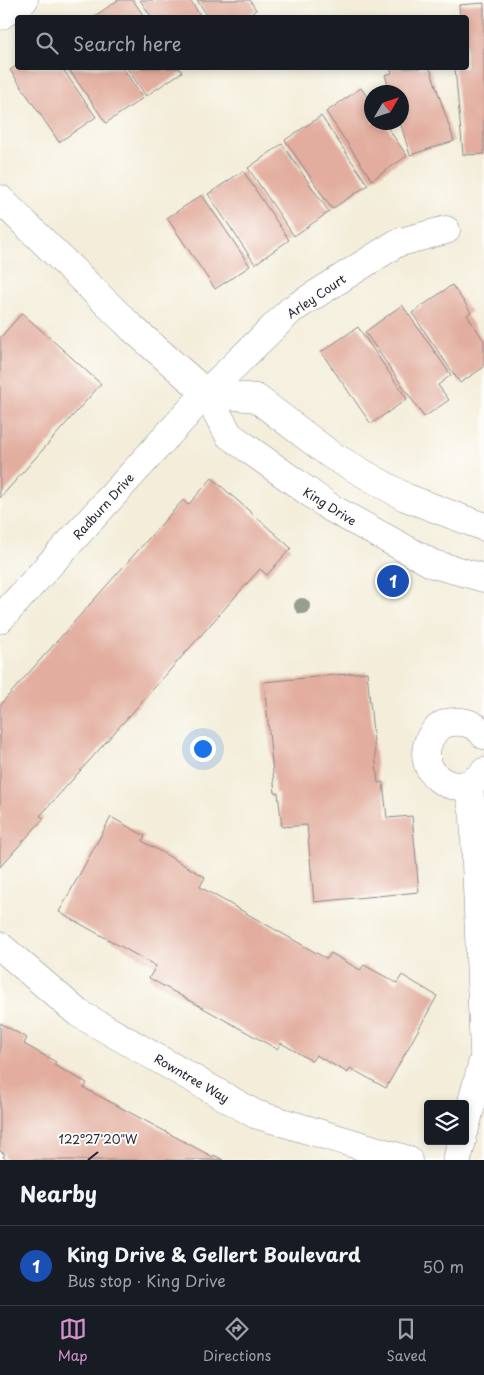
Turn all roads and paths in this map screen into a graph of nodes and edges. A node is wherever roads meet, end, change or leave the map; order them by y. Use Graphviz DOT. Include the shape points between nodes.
graph roads {
  1 [pos="24,0"];
  2 [pos="0,16"];
  3 [pos="0,199"];
  4 [pos="446,230"];
  5 [pos="206,393"];
  6 [pos="484,528"];
  7 [pos="484,578"];
  8 [pos="0,619"];
  9 [pos="484,735"];
  10 [pos="476,778"];
  11 [pos="0,946"];
  12 [pos="484,1051"];
  13 [pos="484,1057"];
  14 [pos="469,1113"];
  15 [pos="461,1145"];
  16 [pos="408,1160"];
  17 [pos="457,1160"];
  1 -- 2 [label="street"];
  3 -- 5 [label="street, King Drive" via="132,328"];
  4 -- 5 [label="street, Arley Court" via="398,243 291,310"];
  5 -- 6 [label="street" via="256,398 331,455 405,497"];
  5 -- 7 [label="street, King Drive" via="229,435 330,508 433,564"];
  5 -- 8 [label="street, Radburn Drive"];
  9 -- 10 [label="street" via="473,724 448,722 429,738 425,751 433,775 443,782 455,786"];
  10 -- 12 [label="street" via="474,816"];
  11 -- 16 [label="street, Rowntree Way" via="78,1013 255,1114"];
  13 -- 14 [label="street"];
  15 -- 17 [label="street"];
}
